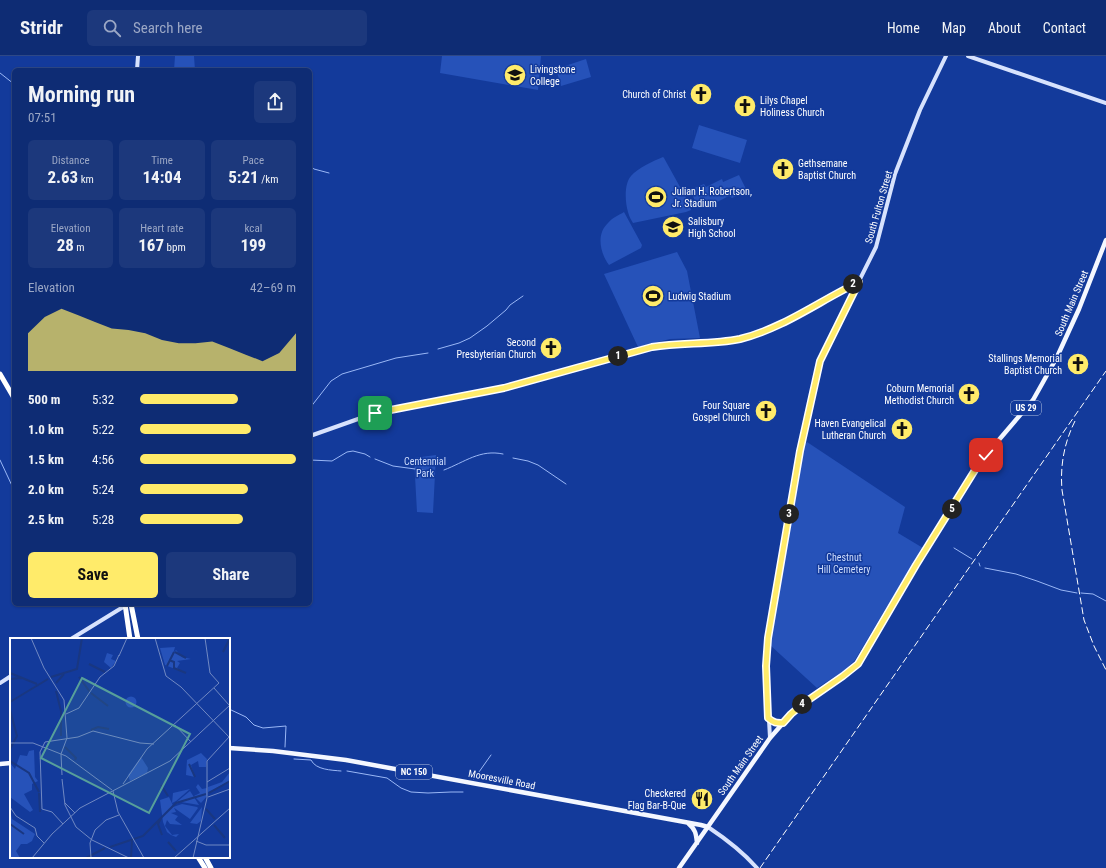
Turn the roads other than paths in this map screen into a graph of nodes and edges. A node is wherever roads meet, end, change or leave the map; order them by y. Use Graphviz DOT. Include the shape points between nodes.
graph roads {
  1 [pos="138,56"];
  2 [pos="946,56"];
  3 [pos="968,56"];
  4 [pos="137,68"];
  5 [pos="1106,103"];
  6 [pos="1106,240"];
  7 [pos="859,282"];
  8 [pos="0,374"];
  9 [pos="12,395"];
  10 [pos="312,435"];
  11 [pos="124,606"];
  12 [pos="127,606"];
  13 [pos="128,606"];
  14 [pos="73,638"];
  15 [pos="130,638"];
  16 [pos="138,638"];
  17 [pos="10,677"];
  18 [pos="0,683"];
  19 [pos="768,718"];
  20 [pos="783,723"];
  21 [pos="770,738"];
  22 [pos="230,748"];
  23 [pos="10,763"];
  24 [pos="0,764"];
  25 [pos="688,823"];
  26 [pos="708,827"];
  27 [pos="696,844"];
  28 [pos="199,858"];
  29 [pos="206,858"];
  30 [pos="205,868"];
  31 [pos="211,868"];
  32 [pos="679,868"];
  33 [pos="757,868"];
  1 -- 4 [label="street"];
  2 -- 7 [label="street, South Fulton Street" via="904,149 876,247"];
  3 -- 5 [label="street"];
  6 -- 20 [label="main road, South Main Street / US 29" via="1079,309 1042,384 1032,400 980,462 858,664 804,703"];
  7 -- 10 [label="street" via="788,321 741,338 652,347 504,388 375,413"];
  7 -- 19 [label="street, South Fulton Street" via="820,361 809,408 768,638"];
  8 -- 9 [label="highway"];
  11 -- 14 [label="street"];
  12 -- 15 [label="highway"];
  13 -- 16 [label="highway"];
  17 -- 18 [label="street"];
  19 -- 20 [label="main road" via="776,723"];
  19 -- 21 [label="street, South Fulton Street"];
  20 -- 21 [label="main road, South Main Street / US 29"];
  21 -- 26 [label="main road, South Main Street / US 29"];
  22 -- 25 [label="main road, Mooresville Road / NC 150" via="346,760"];
  23 -- 24 [label="main road"];
  25 -- 26 [label="main road, Mooresville Road / NC 150"];
  25 -- 27 [label="main road" via="695,831"];
  26 -- 27 [label="main road, South Main Street / US 29"];
  26 -- 33 [label="street, Mooresville Road" via="740,851"];
  27 -- 32 [label="main road, South Main Street / US 29"];
  28 -- 30 [label="highway"];
  29 -- 31 [label="highway"];
}
